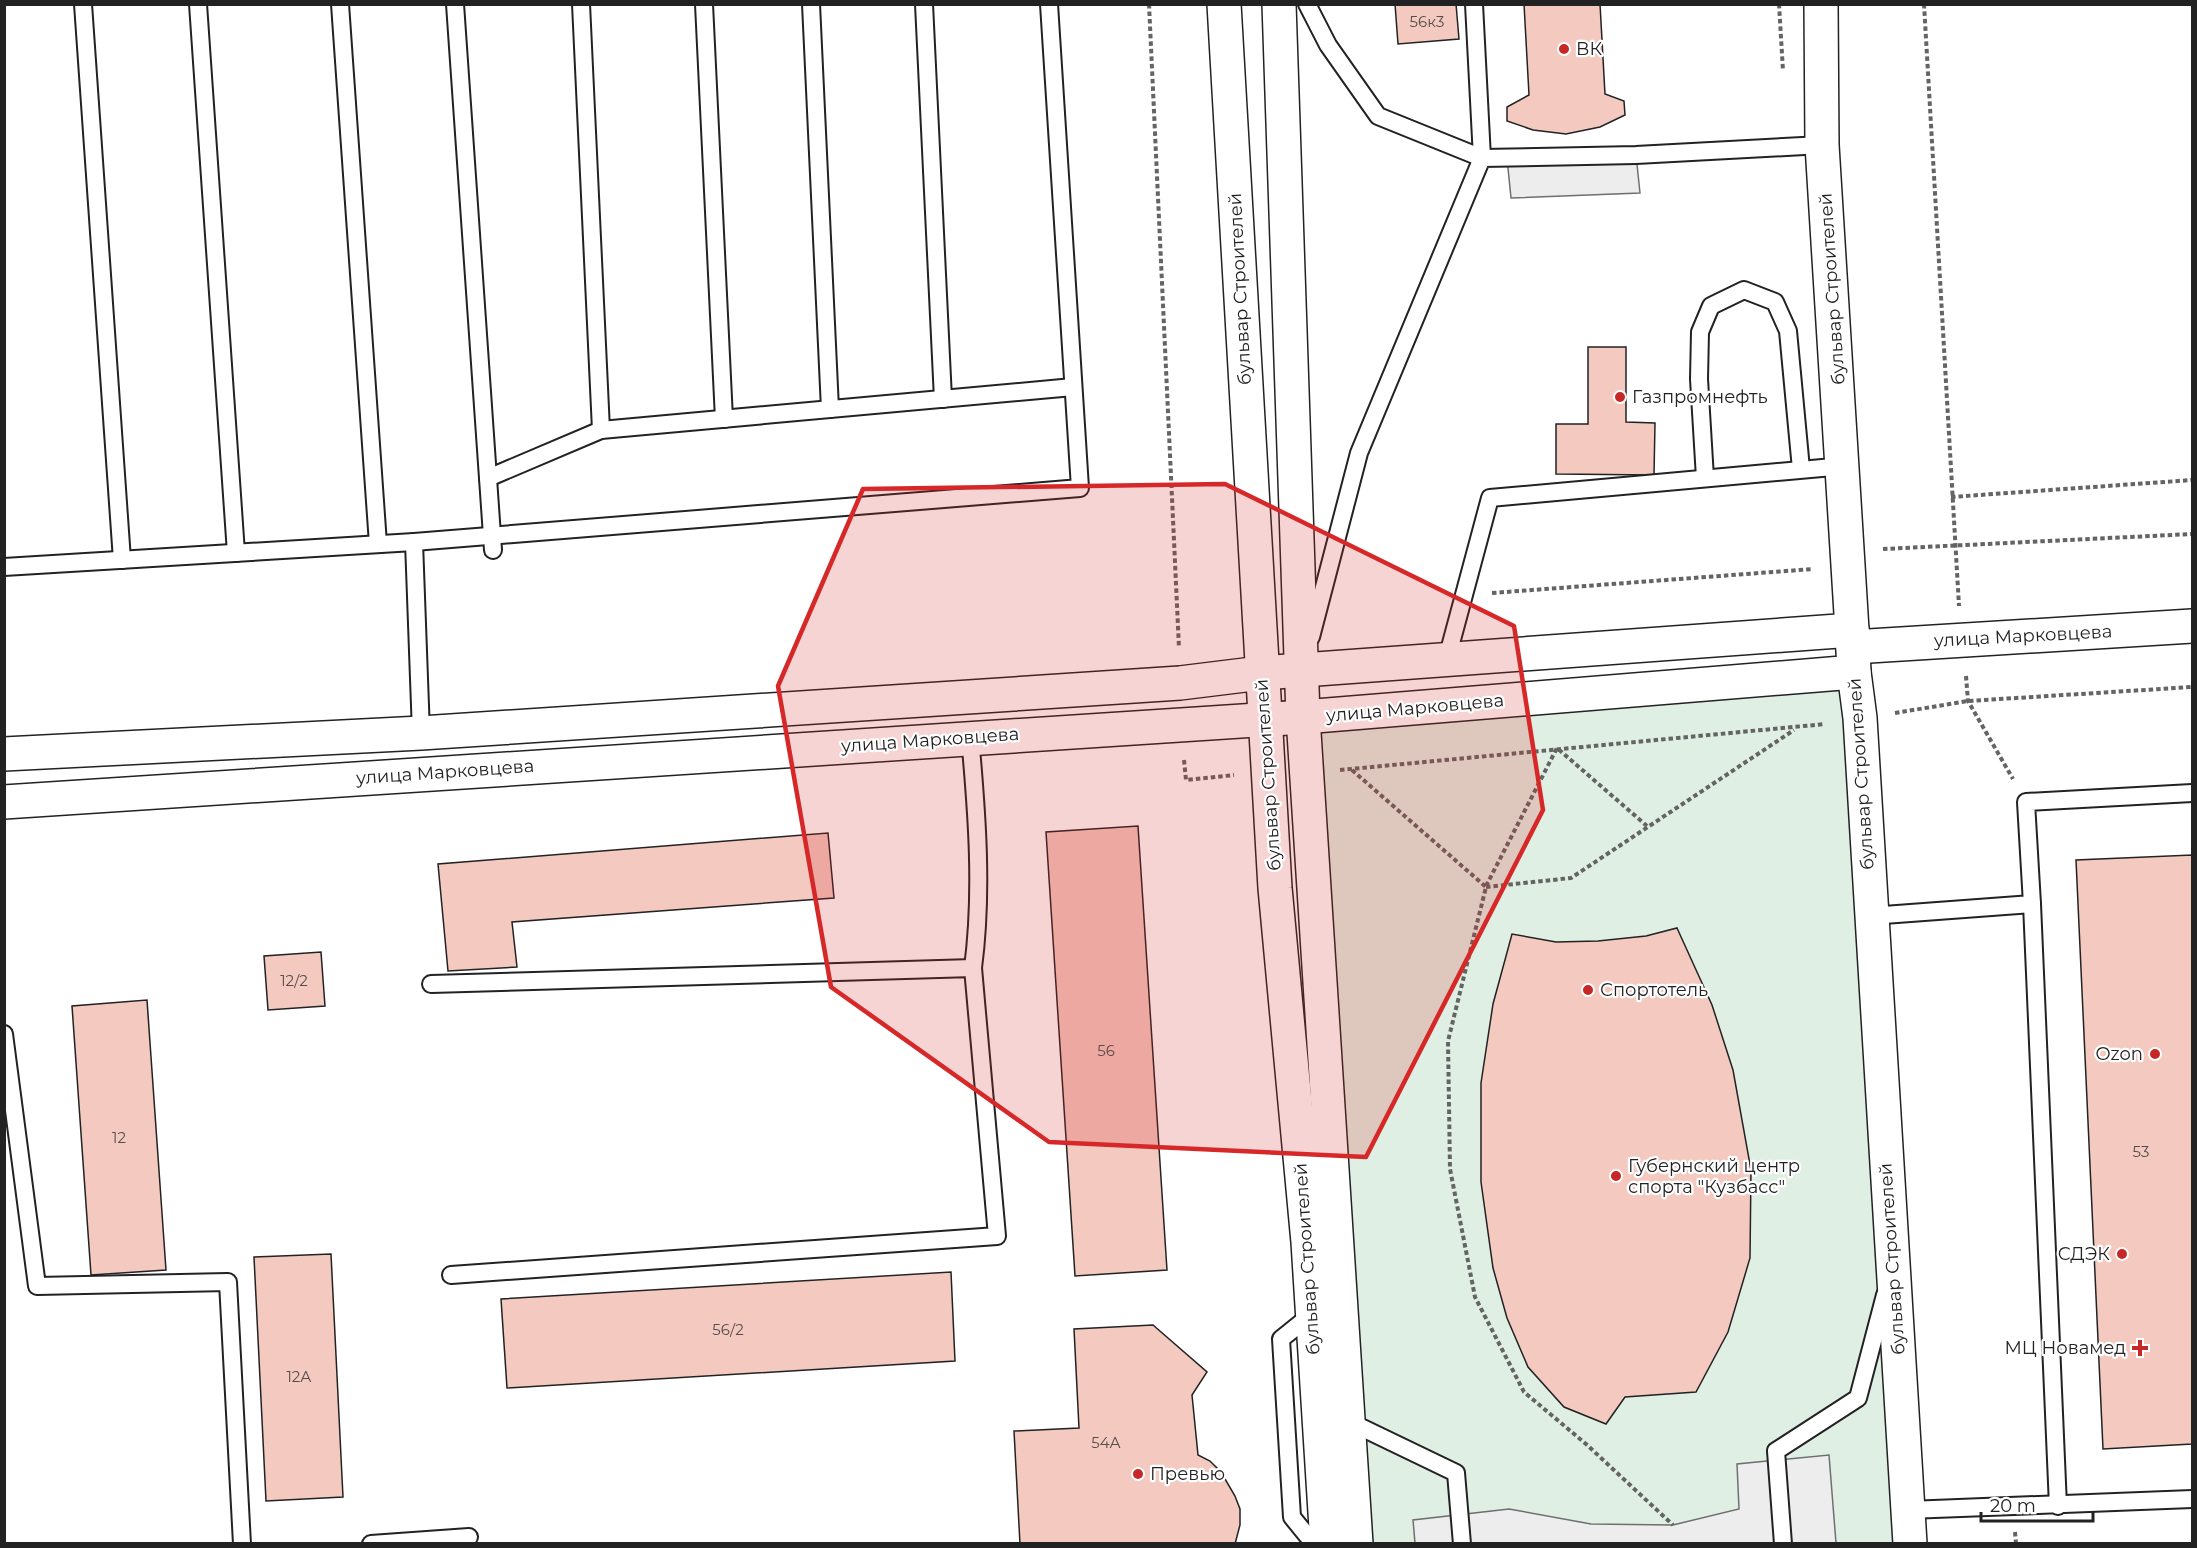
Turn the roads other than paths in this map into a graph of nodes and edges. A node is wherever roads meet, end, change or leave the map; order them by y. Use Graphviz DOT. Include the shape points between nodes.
graph roads {
  1 [pos="83,4"];
  2 [pos="198,4"];
  3 [pos="340,4"];
  4 [pos="455,4"];
  5 [pos="581,4"];
  6 [pos="704,4"];
  7 [pos="811,4"];
  8 [pos="924,4"];
  9 [pos="1049,4"];
  10 [pos="1224,4"];
  11 [pos="1278,4"];
  12 [pos="1307,4"];
  13 [pos="1474,4"];
  14 [pos="1821,4"];
  15 [pos="1822,145"];
  16 [pos="1482,158"];
  17 [pos="1073,387"];
  18 [pos="943,399"];
  19 [pos="830,409"];
  20 [pos="724,418"];
  21 [pos="601,430"];
  22 [pos="1844,466"];
  23 [pos="1801,469"];
  24 [pos="488,478"];
  25 [pos="1705,478"];
  26 [pos="414,542"];
  27 [pos="492,543"];
  28 [pos="378,544"];
  29 [pos="236,553"];
  30 [pos="122,560"];
  31 [pos="4,567"];
  32 [pos="2193,626"];
  33 [pos="1853,650"];
  34 [pos="1446,662"];
  35 [pos="1302,670"];
  36 [pos="1262,673"];
  37 [pos="1303,717"];
  38 [pos="1266,720"];
  39 [pos="421,733"];
  40 [pos="970,737"];
  41 [pos="4,754"];
  42 [pos="2193,793"];
  43 [pos="4,802"];
  44 [pos="2032,904"];
  45 [pos="1870,916"];
  46 [pos="973,968"];
  47 [pos="431,984"];
  48 [pos="4,1034"];
  49 [pos="1893,1265"];
  50 [pos="451,1275"];
  51 [pos="1312,1314"];
  52 [pos="1348,1421"];
  53 [pos="2193,1499"];
  54 [pos="2058,1506"];
  55 [pos="1908,1510"];
  56 [pos="469,1537"];
  57 [pos="242,1544"];
  58 [pos="371,1544"];
  59 [pos="1314,1544"];
  60 [pos="1327,1544"];
  61 [pos="1356,1544"];
  62 [pos="1462,1544"];
  63 [pos="1783,1544"];
  64 [pos="1910,1544"];
  1 -- 30 [label="lane"];
  2 -- 29 [label="lane"];
  3 -- 28 [label="lane"];
  4 -- 24 [label="lane"];
  5 -- 21 [label="lane"];
  6 -- 20 [label="lane"];
  7 -- 19 [label="lane"];
  8 -- 18 [label="lane"];
  9 -- 17 [label="lane"];
  10 -- 36 [label="main road, бульвар Строителей"];
  11 -- 35 [label="main road"];
  12 -- 16 [label="lane" via="1328,45 1377,116"];
  13 -- 16 [label="lane"];
  14 -- 15 [label="main road, бульвар Строителей"];
  15 -- 16 [label="lane"];
  15 -- 22 [label="main road, бульвар Строителей"];
  16 -- 35 [label="lane" via="1359,453"];
  17 -- 18 [label="lane"];
  17 -- 27 [label="lane" via="1080,488"];
  18 -- 19 [label="lane"];
  19 -- 20 [label="lane"];
  20 -- 21 [label="lane"];
  21 -- 24 [label="lane"];
  22 -- 23 [label="lane"];
  22 -- 33 [label="main road, бульвар Строителей"];
  23 -- 25 [label="lane"];
  23 -- 25 [label="lane" via="1788,331 1776,302 1744,290 1711,306 1700,332"];
  24 -- 27 [label="lane"];
  25 -- 34 [label="lane" via="1490,498"];
  26 -- 27 [label="lane"];
  26 -- 28 [label="lane"];
  26 -- 39 [label="lane"];
  28 -- 29 [label="lane"];
  29 -- 30 [label="lane"];
  30 -- 31 [label="lane"];
  32 -- 33 [label="main road, улица Марковцева"];
  33 -- 34 [label="main road, улица Марковцева"];
  33 -- 37 [label="main road, улица Марковцева"];
  33 -- 45 [label="main road, бульвар Строителей"];
  34 -- 35 [label="main road, улица Марковцева"];
  35 -- 36 [label="main road, улица Марковцева"];
  35 -- 37 [label="main road, бульвар Строителей"];
  36 -- 38 [label="main road, бульвар Строителей"];
  36 -- 39 [label="main road" via="1180,683"];
  37 -- 38 [label="main road, улица Марковцева"];
  37 -- 52 [label="main road, бульвар Строителей"];
  38 -- 40 [label="main road, улица Марковцева"];
  38 -- 51 [label="main road, бульвар Строителей" via="1275,888"];
  39 -- 41 [label="main road"];
  40 -- 43 [label="main road, улица Марковцева"];
  40 -- 46 [label="lane" via="979,923"];
  42 -- 44 [label="lane" via="2026,802"];
  44 -- 45 [label="lane"];
  44 -- 54 [label="lane"];
  45 -- 49 [label="main road, бульвар Строителей"];
  46 -- 47 [label="lane"];
  46 -- 50 [label="lane" via="997,1236"];
  48 -- 57 [label="lane" via="37,1286 228,1282"];
  49 -- 55 [label="main road, бульвар Строителей"];
  49 -- 63 [label="lane" via="1858,1398 1776,1451"];
  51 -- 59 [label="lane" via="1281,1339 1292,1517"];
  51 -- 60 [label="main road, бульвар Строителей"];
  52 -- 61 [label="main road, бульвар Строителей"];
  52 -- 62 [label="lane" via="1456,1473"];
  53 -- 54 [label="lane"];
  54 -- 55 [label="lane"];
  55 -- 64 [label="main road, бульвар Строителей"];
  56 -- 58 [label="lane"];
}
